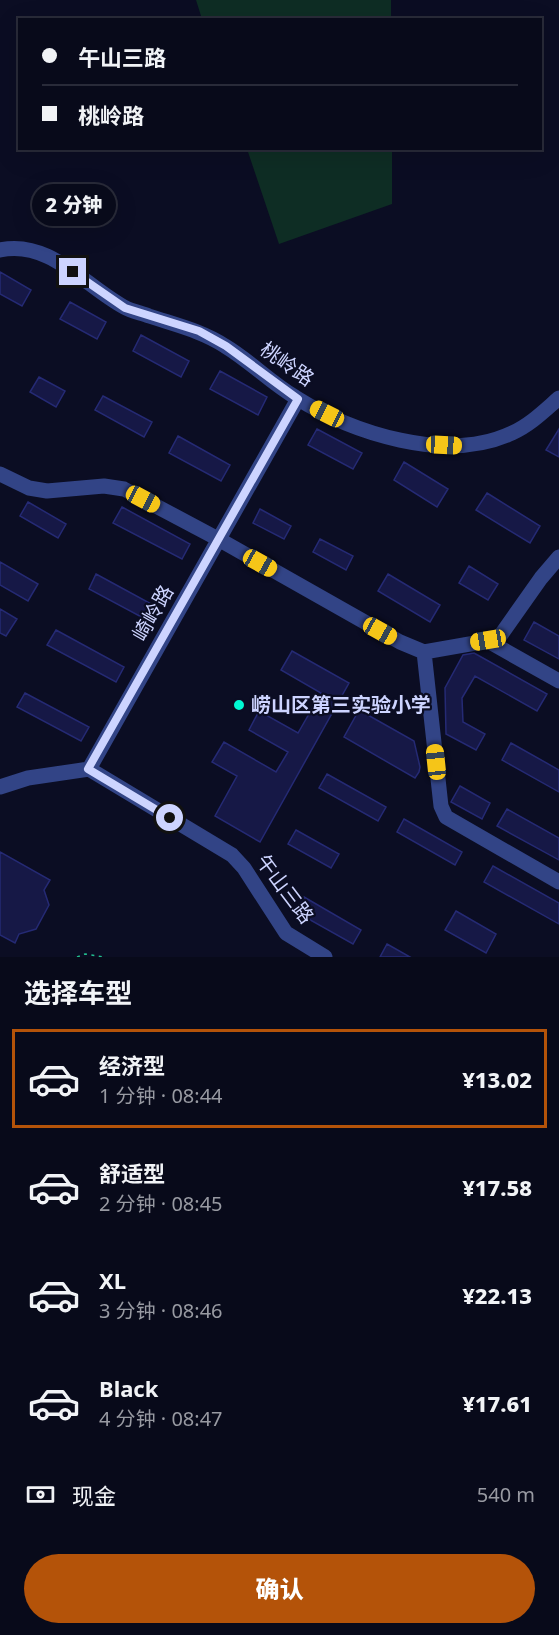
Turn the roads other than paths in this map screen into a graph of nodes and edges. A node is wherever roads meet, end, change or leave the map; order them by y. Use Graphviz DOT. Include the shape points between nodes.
graph roads {
  1 [pos="0,250"];
  2 [pos="559,398"];
  3 [pos="298,399"];
  4 [pos="0,474"];
  5 [pos="220,540"];
  6 [pos="559,557"];
  7 [pos="488,640"];
  8 [pos="424,652"];
  9 [pos="559,681"];
  10 [pos="88,769"];
  11 [pos="0,787"];
  12 [pos="559,882"];
  13 [pos="325,957"];
  1 -- 3 [label="street, 桃岭路" via="11,247 43,252 125,308 199,331 226,346"];
  2 -- 3 [label="street, 桃岭路" via="537,418 511,433 457,446 406,441 377,433"];
  3 -- 5 [label="street, 崎岭路"];
  4 -- 5 [label="street" via="29,488 47,491 104,486 124,489"];
  5 -- 8 [label="street"];
  5 -- 10 [label="street, 崎岭路"];
  6 -- 7 [label="street" via="498,639"];
  7 -- 8 [label="street"];
  7 -- 9 [label="street"];
  8 -- 12 [label="street" via="441,806 446,818"];
  10 -- 11 [label="street" via="28,778"];
  10 -- 13 [label="street, 午山三路" via="232,855 286,933"];
}
